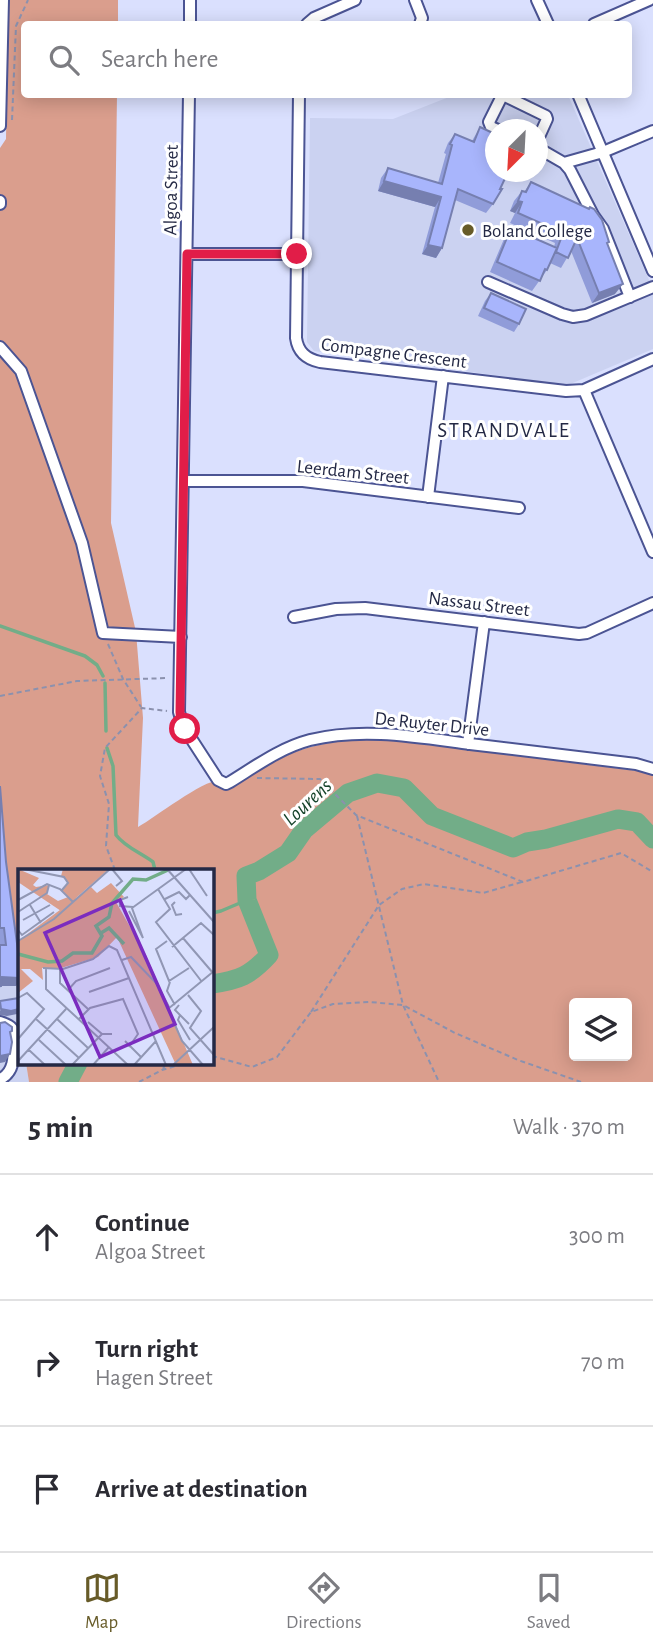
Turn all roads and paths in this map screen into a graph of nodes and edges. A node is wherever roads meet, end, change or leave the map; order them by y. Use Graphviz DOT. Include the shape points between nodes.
graph roads {
  1 [pos="3,0"];
  2 [pos="28,0"];
  3 [pos="190,0"];
  4 [pos="355,0"];
  5 [pos="415,0"];
  6 [pos="537,0"];
  7 [pos="649,0"];
  8 [pos="190,21"];
  9 [pos="310,21"];
  10 [pos="421,21"];
  11 [pos="547,21"];
  12 [pos="601,21"];
  13 [pos="189,98"];
  14 [pos="299,98"];
  15 [pos="500,98"];
  16 [pos="509,98"];
  17 [pos="580,98"];
  18 [pos="490,119"];
  19 [pos="547,119"];
  20 [pos="6,128"];
  21 [pos="653,131"];
  22 [pos="603,152"];
  23 [pos="548,154"];
  24 [pos="564,163"];
  25 [pos="187,254"];
  26 [pos="297,254"];
  27 [pos="653,271"];
  28 [pos="488,282"];
  29 [pos="653,287"];
  30 [pos="630,297"];
  31 [pos="0,347"];
  32 [pos="653,359"];
  33 [pos="443,376"];
  34 [pos="584,390"];
  35 [pos="183,481"];
  36 [pos="428,497"];
  37 [pos="519,508"];
  38 [pos="653,552"];
  39 [pos="653,603"];
  40 [pos="294,617"];
  41 [pos="484,622"];
  42 [pos="103,633"];
  43 [pos="181,637"];
  44 [pos="180,678"];
  45 [pos="123,679"];
  46 [pos="0,696"];
  47 [pos="142,708"];
  48 [pos="180,712"];
  49 [pos="468,744"];
  50 [pos="653,769"];
  51 [pos="256,778"];
  52 [pos="218,780"];
  53 [pos="356,815"];
  54 [pos="115,869"];
  55 [pos="653,872"];
  56 [pos="523,882"];
  57 [pos="379,905"];
  58 [pos="403,1005"];
  59 [pos="311,1012"];
  60 [pos="0,1022"];
  61 [pos="214,1057"];
  62 [pos="165,1064"];
  63 [pos="183,1064"];
  64 [pos="162,1070"];
  65 [pos="0,1079"];
  66 [pos="139,1082"];
  67 [pos="439,1082"];
  68 [pos="581,1082"];
  1 -- 20 [label="street"];
  2 -- 20 [label="path" via="16,26"];
  3 -- 8 [label="street"];
  4 -- 9 [label="street"];
  5 -- 10 [label="street"];
  6 -- 11 [label="street"];
  7 -- 12 [label="street"];
  13 -- 25 [label="street, Algoa Street"];
  14 -- 26 [label="street, Compagne Crescent"];
  15 -- 18 [label="street"];
  16 -- 19 [label="street"];
  17 -- 22 [label="street"];
  21 -- 22 [label="street"];
  22 -- 24 [label="street"];
  22 -- 27 [label="street"];
  23 -- 24 [label="street"];
  24 -- 30 [label="street" via="603,229"];
  25 -- 26 [label="street"];
  25 -- 35 [label="street, Algoa Street"];
  26 -- 33 [label="street, Compagne Crescent" via="296,338 306,357"];
  28 -- 30 [label="street" via="573,317"];
  29 -- 30 [label="street"];
  31 -- 42 [label="street" via="25,382 82,543"];
  32 -- 34 [label="street, Compagne Crescent"];
  33 -- 34 [label="street, Compagne Crescent"];
  33 -- 36 [label="street"];
  34 -- 38 [label="street"];
  35 -- 36 [label="street, Leerdam Street" via="303,481"];
  35 -- 43 [label="street, Algoa Street"];
  36 -- 37 [label="street, Leerdam Street"];
  39 -- 41 [label="street, Nassau Street" via="583,633"];
  40 -- 41 [label="street, Nassau Street" via="365,608"];
  41 -- 49 [label="street"];
  42 -- 43 [label="street"];
  42 -- 45 [label="path"];
  43 -- 44 [label="street, Algoa Street"];
  44 -- 45 [label="path"];
  44 -- 48 [label="street, Algoa Street"];
  45 -- 46 [label="path" via="77,681"];
  45 -- 47 [label="path"];
  47 -- 48 [label="path"];
  47 -- 54 [label="path" via="105,748 100,776 109,804 106,846"];
  48 -- 52 [label="street, Algoa Street" via="183,726"];
  49 -- 50 [label="street, De Ruyter Drive"];
  49 -- 52 [label="street, De Ruyter Drive" via="389,734 340,735 282,750 230,782"];
  51 -- 53 [label="path" via="320,779"];
  53 -- 56 [label="path"];
  53 -- 57 [label="path"];
  55 -- 56 [label="path" via="621,853"];
  56 -- 57 [label="path" via="483,893 424,884 402,889"];
  57 -- 58 [label="path"];
  57 -- 59 [label="path"];
  58 -- 59 [label="path" via="333,1004"];
  58 -- 67 [label="path"];
  58 -- 68 [label="path" via="455,1033"];
  59 -- 61 [label="path" via="278,1057 252,1067"];
  60 -- 65 [label="street" via="15,1034 14,1060 7,1076"];
  62 -- 64 [label="path"];
  63 -- 64 [label="path"];
  64 -- 66 [label="path"];
}
